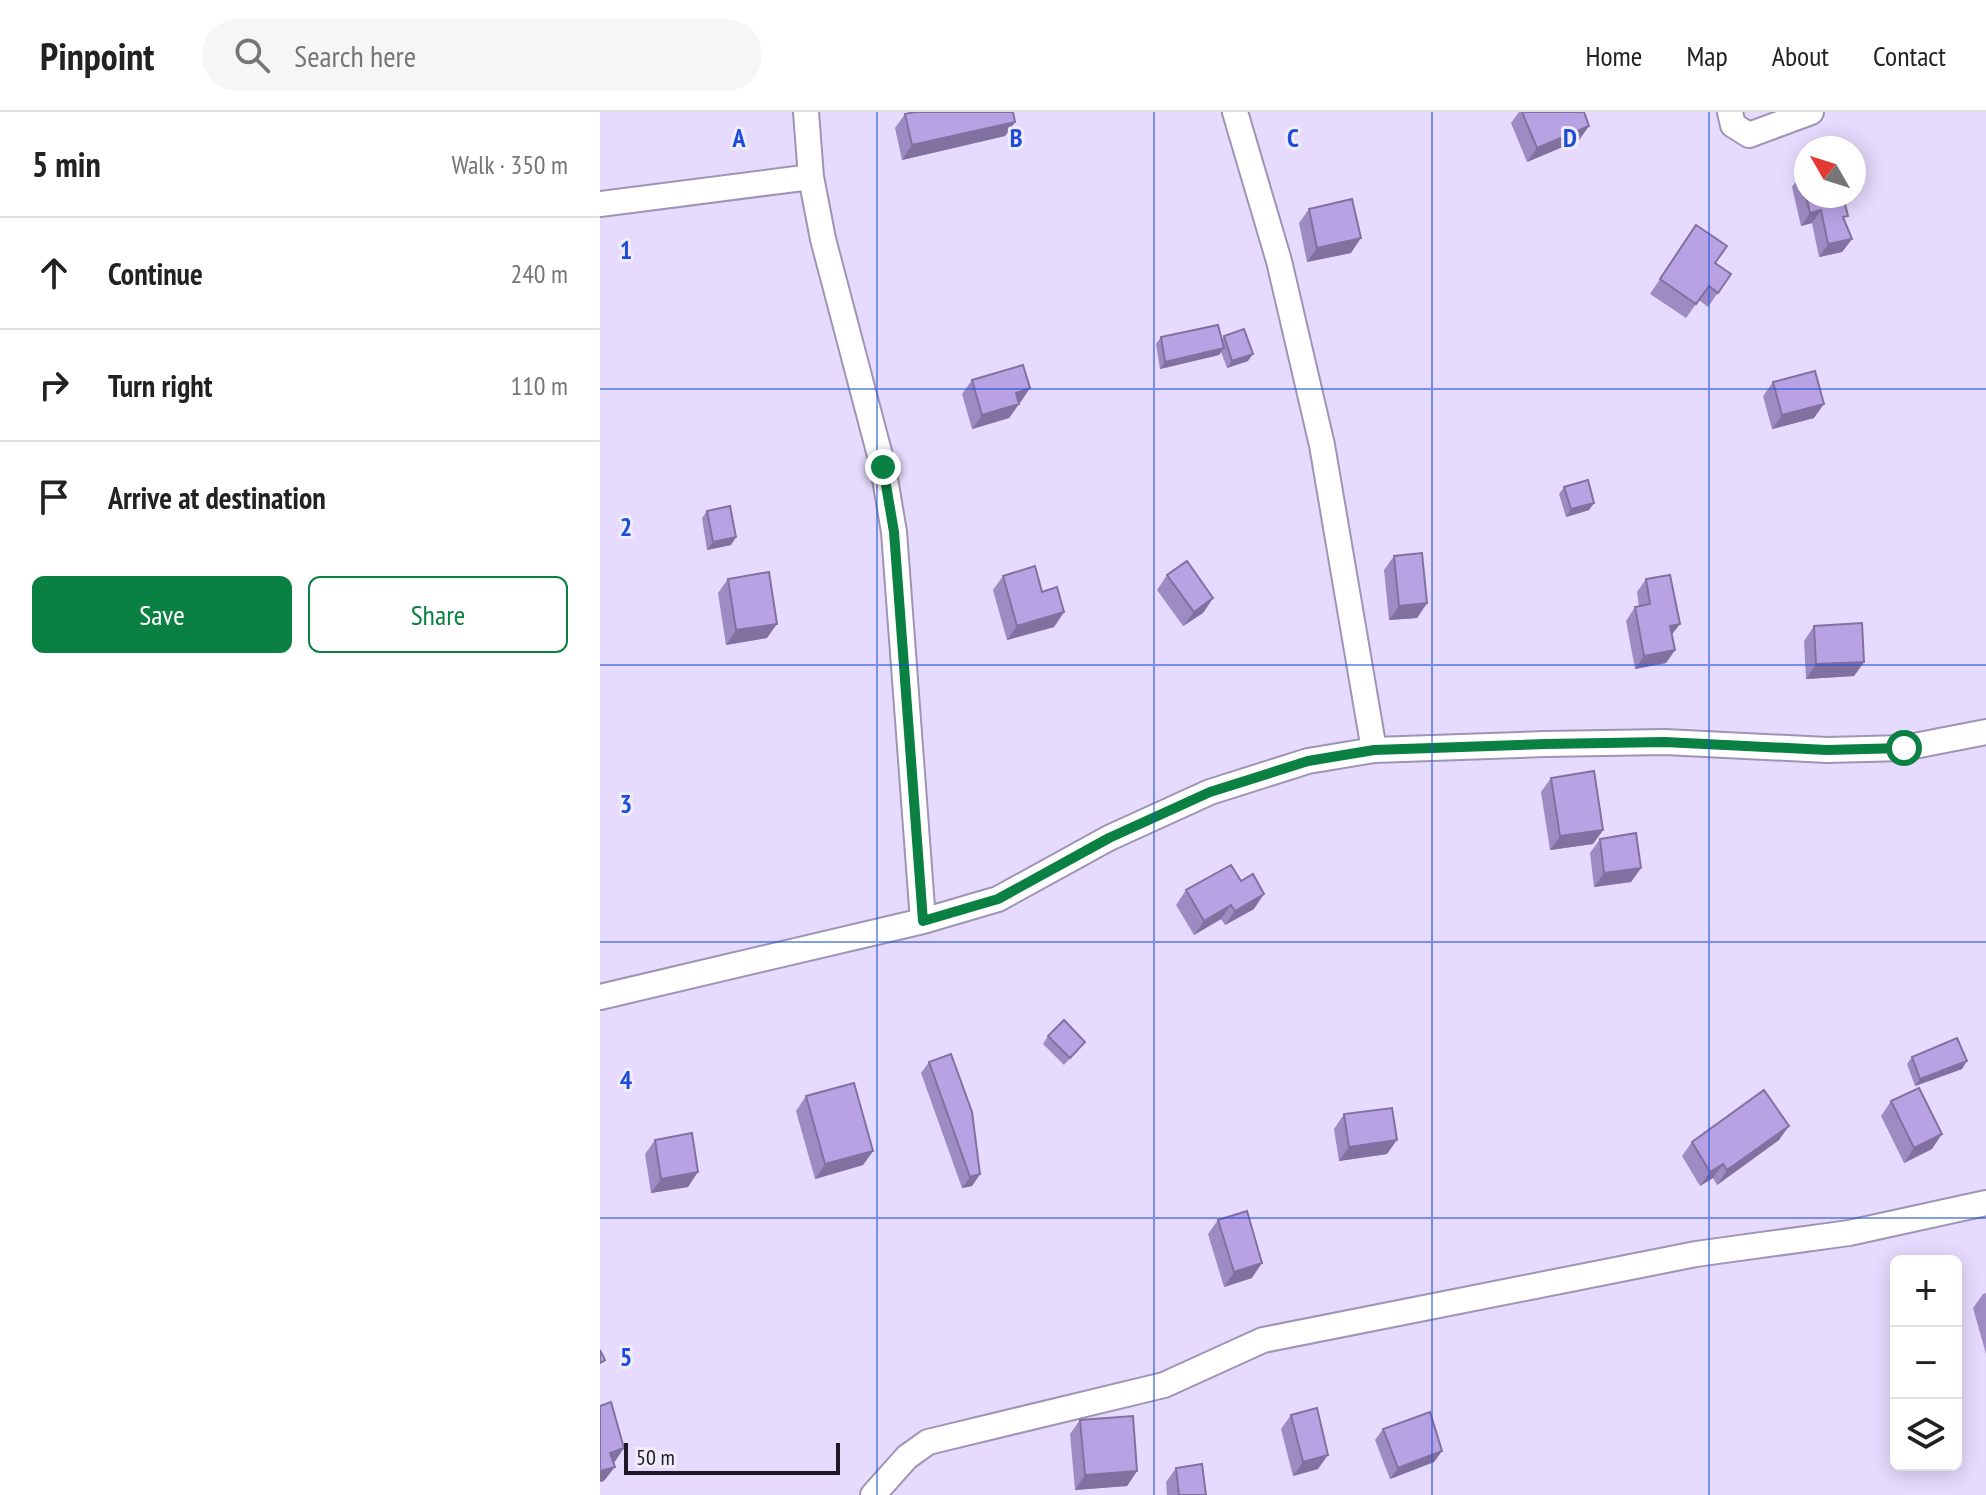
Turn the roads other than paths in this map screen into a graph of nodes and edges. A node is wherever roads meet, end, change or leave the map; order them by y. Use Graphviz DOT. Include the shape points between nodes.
graph roads {
  1 [pos="806,112"];
  2 [pos="1235,112"];
  3 [pos="1730,112"];
  4 [pos="1811,112"];
  5 [pos="811,177"];
  6 [pos="600,204"];
  7 [pos="1986,732"];
  8 [pos="1374,750"];
  9 [pos="923,921"];
  10 [pos="600,997"];
  11 [pos="1986,1203"];
  12 [pos="873,1495"];
  1 -- 5 [label="street"];
  2 -- 8 [label="street" via="1279,261 1322,445"];
  3 -- 4 [label="street" via="1733,125 1749,135"];
  5 -- 6 [label="street"];
  5 -- 9 [label="street" via="883,467 894,532"];
  7 -- 8 [label="street" via="1904,748 1858,750 1665,742"];
  8 -- 9 [label="street" via="1308,761 1210,792 1109,838 998,899"];
  9 -- 10 [label="street"];
  11 -- 12 [label="street" via="1263,1340 1164,1385 928,1442"];
}
